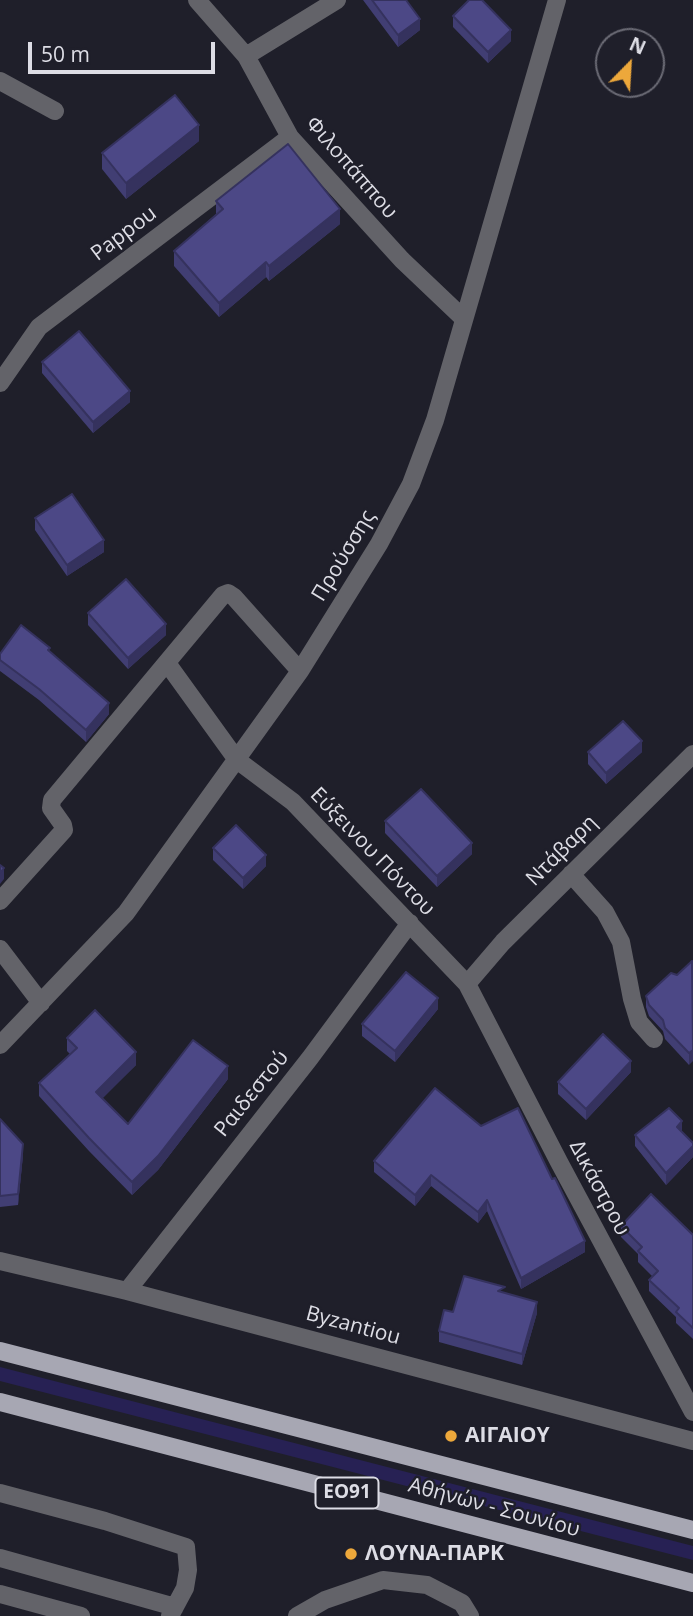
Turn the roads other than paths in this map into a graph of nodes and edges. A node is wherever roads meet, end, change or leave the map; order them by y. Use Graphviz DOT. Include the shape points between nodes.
graph roads {
  1 [pos="337,0"];
  2 [pos="557,0"];
  3 [pos="208,4"];
  4 [pos="246,56"];
  5 [pos="0,81"];
  6 [pos="55,111"];
  7 [pos="290,137"];
  8 [pos="463,318"];
  9 [pos="0,383"];
  10 [pos="167,663"];
  11 [pos="300,671"];
  12 [pos="693,754"];
  13 [pos="237,760"];
  14 [pos="571,874"];
  15 [pos="0,901"];
  16 [pos="410,923"];
  17 [pos="0,949"];
  18 [pos="467,984"];
  19 [pos="41,1003"];
  20 [pos="654,1039"];
  21 [pos="0,1045"];
  22 [pos="0,1261"];
  23 [pos="127,1291"];
  24 [pos="0,1351"];
  25 [pos="0,1402"];
  26 [pos="693,1412"];
  27 [pos="693,1441"];
  28 [pos="0,1493"];
  29 [pos="693,1530"];
  30 [pos="0,1558"];
  31 [pos="693,1583"];
  32 [pos="0,1594"];
  33 [pos="173,1611"];
  34 [pos="81,1616"];
  35 [pos="297,1616"];
  36 [pos="470,1616"];
  1 -- 4 [label="street"];
  2 -- 8 [label="street, Προύσσης"];
  3 -- 4 [label="street, Φιλοπάππου"];
  4 -- 7 [label="street, Φιλοπάππου"];
  5 -- 6 [label="street"];
  7 -- 8 [label="street, Φιλοπάππου" via="402,260"];
  7 -- 9 [label="street, Pappou" via="39,327"];
  8 -- 11 [label="street, Προύσσης" via="435,420 411,484"];
  10 -- 11 [label="street" via="228,593"];
  10 -- 13 [label="street, Εύξεινου Πόντου"];
  10 -- 15 [label="street" via="52,800 51,808 64,830"];
  11 -- 13 [label="street, Προύσσης"];
  12 -- 14 [label="street, Ντάβαρη"];
  13 -- 16 [label="street, Εύξεινου Πόντου" via="293,802"];
  13 -- 19 [label="street, Προύσσης" via="126,913"];
  14 -- 18 [label="street, Ντάβαρη"];
  14 -- 20 [label="street" via="605,912 621,942 639,1022"];
  16 -- 18 [label="street, Εύξεινου Πόντου"];
  16 -- 23 [label="street, Ραιδεστού"];
  17 -- 19 [label="street"];
  18 -- 26 [label="street, Δικάστρου"];
  19 -- 21 [label="street, Προύσσης"];
  22 -- 23 [label="street, Byzantiou"];
  23 -- 27 [label="street, Byzantiou"];
  24 -- 29 [label="main road, Αθήνών - Σουνίου / ΕΟ91"];
  25 -- 31 [label="main road, Αθήνών - Σουνίου / ΕΟ91"];
  28 -- 33 [label="street" via="186,1547 188,1570"];
  30 -- 33 [label="street"];
  32 -- 34 [label="street"];
  35 -- 36 [label="street" via="325,1600 383,1580 426,1586 462,1603"];
}
